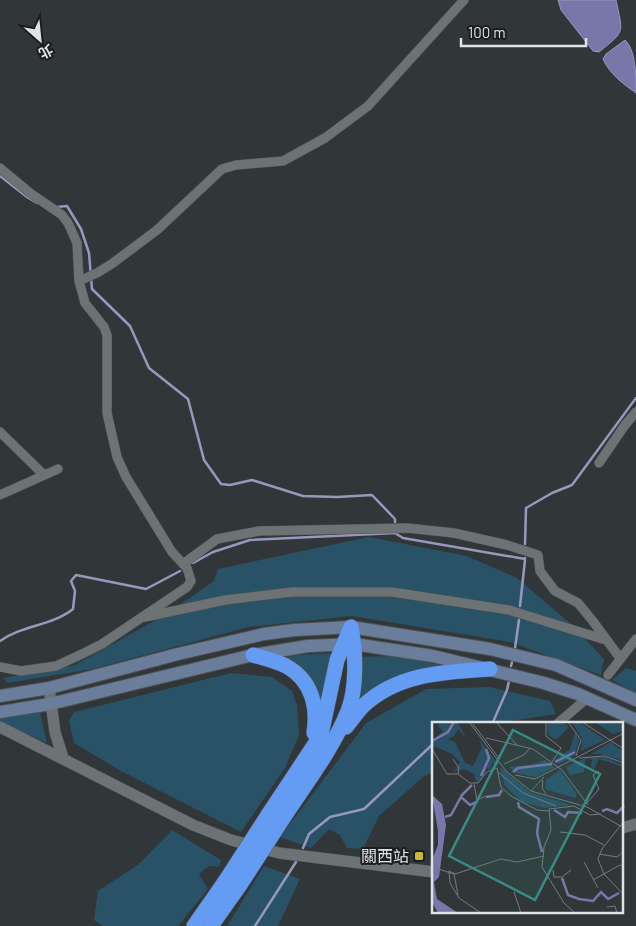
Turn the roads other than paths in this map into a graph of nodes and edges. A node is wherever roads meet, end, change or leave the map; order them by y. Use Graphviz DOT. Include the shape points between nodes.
graph roads {
  1 [pos="464,0"];
  2 [pos="0,168"];
  3 [pos="82,280"];
  4 [pos="636,412"];
  5 [pos="0,432"];
  6 [pos="599,463"];
  7 [pos="58,469"];
  8 [pos="44,475"];
  9 [pos="0,495"];
  10 [pos="183,564"];
  11 [pos="139,618"];
  12 [pos="351,627"];
  13 [pos="636,639"];
  14 [pos="606,640"];
  15 [pos="349,644"];
  16 [pos="253,655"];
  17 [pos="620,658"];
  18 [pos="0,667"];
  19 [pos="490,669"];
  20 [pos="608,674"];
  21 [pos="49,688"];
  22 [pos="0,696"];
  23 [pos="585,700"];
  24 [pos="636,700"];
  25 [pos="50,704"];
  26 [pos="0,712"];
  27 [pos="636,720"];
  28 [pos="559,722"];
  29 [pos="0,727"];
  30 [pos="334,739"];
  31 [pos="311,752"];
  32 [pos="63,758"];
  33 [pos="275,818"];
  34 [pos="432,872"];
  35 [pos="233,883"];
  36 [pos="194,926"];
  37 [pos="210,926"];
  1 -- 3 [label="street" via="368,106 332,133 283,161 222,169 157,230"];
  2 -- 3 [label="street" via="68,222 77,243"];
  3 -- 10 [label="street" via="85,303 107,335 107,413 117,457 167,544"];
  4 -- 6 [label="street"];
  5 -- 8 [label="street"];
  7 -- 8 [label="street"];
  8 -- 9 [label="street"];
  10 -- 11 [label="street" via="190,576 191,582 187,587"];
  10 -- 14 [label="street" via="217,539 259,532 407,528 454,532 538,555 540,571 555,590 578,603"];
  11 -- 14 [label="street" via="225,600 292,592 392,592 509,610"];
  11 -- 18 [label="street" via="102,644 56,666 20,671"];
  12 -- 15 [label="highway"];
  12 -- 21 [label="main road" via="264,634"];
  12 -- 24 [label="main road" via="490,649 556,666"];
  13 -- 17 [label="street"];
  14 -- 17 [label="street"];
  15 -- 16 [label="main road" via="308,646"];
  15 -- 19 [label="main road" via="432,656"];
  15 -- 30 [label="highway" via="352,695"];
  15 -- 31 [label="highway" via="338,660 321,735"];
  16 -- 25 [label="main road"];
  16 -- 31 [label="highway" via="286,666 308,688 314,700 316,718"];
  17 -- 20 [label="street"];
  19 -- 27 [label="main road" via="570,691"];
  19 -- 30 [label="highway" via="424,675 403,681 380,692 362,707"];
  21 -- 22 [label="main road"];
  21 -- 25 [label="street"];
  23 -- 28 [label="street"];
  25 -- 26 [label="main road"];
  25 -- 32 [label="street"];
  29 -- 32 [label="street"];
  30 -- 33 [label="highway"];
  31 -- 33 [label="highway"];
  32 -- 34 [label="street" via="193,825 232,840 280,853"];
  33 -- 35 [label="highway, bridge"];
  35 -- 36 [label="highway"];
  35 -- 37 [label="highway"];
}
